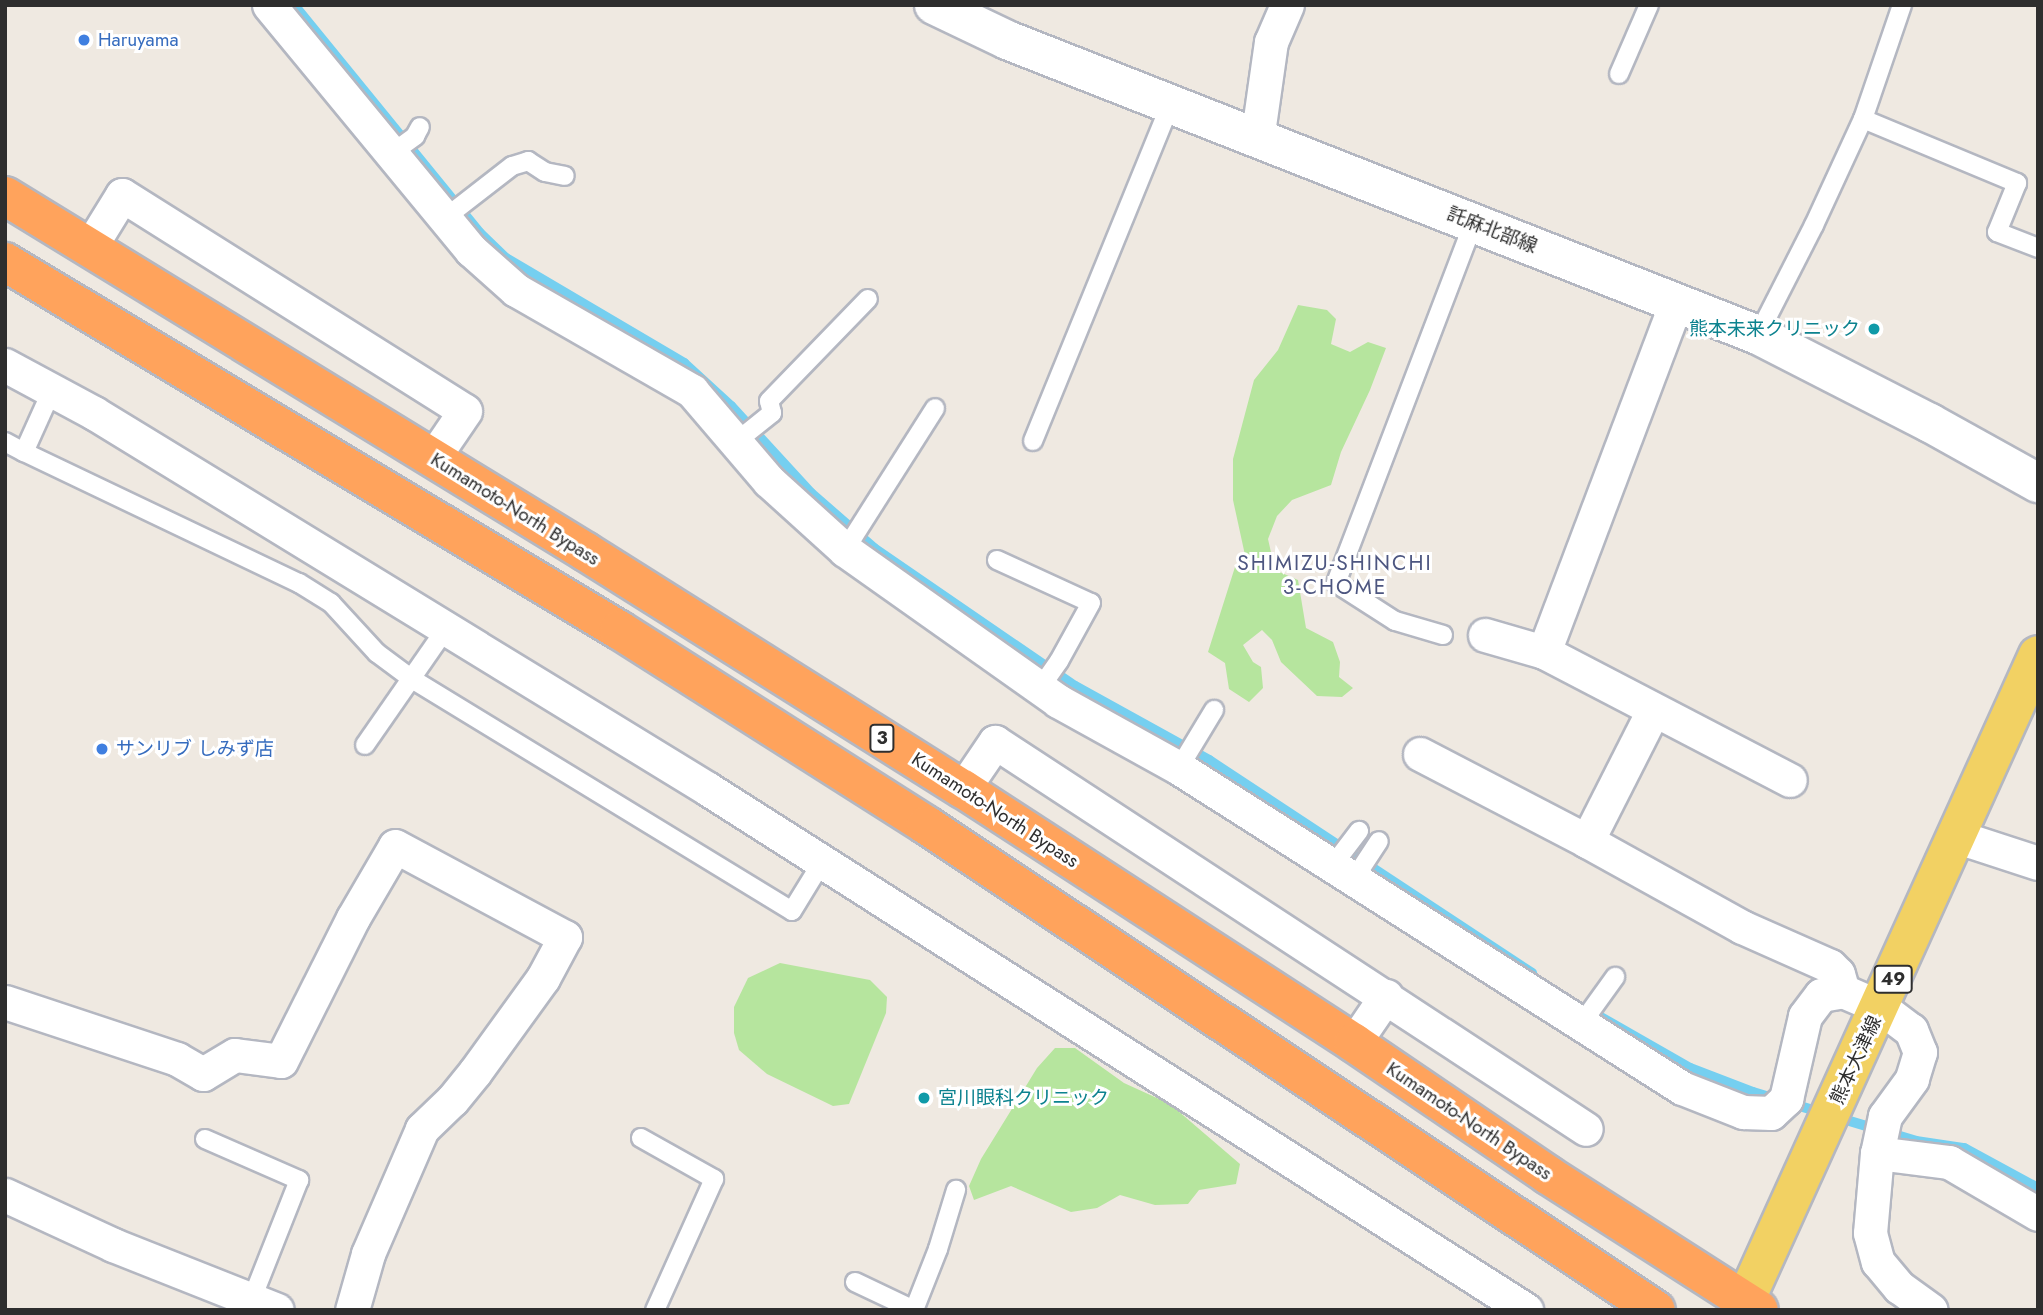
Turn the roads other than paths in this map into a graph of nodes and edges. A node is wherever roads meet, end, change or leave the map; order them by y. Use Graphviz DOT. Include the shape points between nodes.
graph roads {
  1 [pos="270,5"];
  2 [pos="934,5"];
  3 [pos="1287,5"];
  4 [pos="1649,5"];
  5 [pos="1902,5"];
  6 [pos="1619,74"];
  7 [pos="1170,105"];
  8 [pos="1863,119"];
  9 [pos="1257,140"];
  10 [pos="565,176"];
  11 [pos="5,196"];
  12 [pos="449,215"];
  13 [pos="1474,222"];
  14 [pos="90,247"];
  15 [pos="2038,248"];
  16 [pos="5,262"];
  17 [pos="868,299"];
  18 [pos="1675,302"];
  19 [pos="1758,335"];
  20 [pos="5,365"];
  21 [pos="52,390"];
  22 [pos="935,408"];
  23 [pos="741,438"];
  24 [pos="1033,440"];
  25 [pos="5,442"];
  26 [pos="24,452"];
  27 [pos="433,458"];
  28 [pos="2038,483"];
  29 [pos="848,546"];
  30 [pos="997,560"];
  31 [pos="447,627"];
  32 [pos="1443,635"];
  33 [pos="1485,635"];
  34 [pos="1544,652"];
  35 [pos="2038,655"];
  36 [pos="412,679"];
  37 [pos="1043,684"];
  38 [pos="1214,710"];
  39 [pos="1653,711"];
  40 [pos="365,745"];
  41 [pos="1420,754"];
  42 [pos="1187,757"];
  43 [pos="1790,780"];
  44 [pos="963,789"];
  45 [pos="1958,837"];
  46 [pos="1587,841"];
  47 [pos="822,862"];
  48 [pos="2038,863"];
  49 [pos="1615,976"];
  50 [pos="1843,991"];
  51 [pos="1386,996"];
  52 [pos="5,1002"];
  53 [pos="1880,1007"];
  54 [pos="1590,1012"];
  55 [pos="1354,1043"];
  56 [pos="1586,1129"];
  57 [pos="641,1138"];
  58 [pos="205,1139"];
  59 [pos="1877,1153"];
  60 [pos="956,1190"];
  61 [pos="5,1195"];
  62 [pos="2038,1214"];
  63 [pos="855,1282"];
  64 [pos="265,1304"];
  65 [pos="1748,1307"];
  66 [pos="352,1310"];
  67 [pos="655,1310"];
  68 [pos="914,1310"];
  69 [pos="1526,1310"];
  70 [pos="1656,1310"];
  71 [pos="1931,1310"];
  1 -- 12 [label="street" via="406,141"];
  2 -- 7 [label="main road, 託麻北部線" via="1007,40"];
  3 -- 9 [label="street" via="1270,42"];
  4 -- 6 [label="lane"];
  5 -- 8 [label="lane"];
  7 -- 9 [label="main road, 託麻北部線"];
  7 -- 24 [label="lane"];
  8 -- 15 [label="lane" via="2017,183 1997,232"];
  8 -- 19 [label="lane"];
  9 -- 13 [label="main road, 託麻北部線"];
  10 -- 12 [label="lane" via="528,162 512,166"];
  11 -- 14 [label="highway, Kumamoto-North Bypass / 3"];
  12 -- 23 [label="street" via="471,250 516,290 692,391"];
  13 -- 18 [label="main road, 託麻北部線"];
  13 -- 32 [label="lane" via="1336,583 1395,621"];
  14 -- 27 [label="highway, Kumamoto-North Bypass / 3"];
  14 -- 27 [label="street" via="122,195 465,411"];
  16 -- 70 [label="highway" via="620,630 926,825"];
  17 -- 23 [label="lane" via="769,401 772,412"];
  18 -- 19 [label="main road, 託麻北部線"];
  18 -- 34 [label="street"];
  19 -- 28 [label="main road, 託麻北部線"];
  20 -- 21 [label="street"];
  21 -- 26 [label="lane"];
  21 -- 31 [label="street"];
  22 -- 29 [label="lane"];
  23 -- 29 [label="street" via="769,481"];
  25 -- 26 [label="lane"];
  26 -- 36 [label="lane" via="299,583 331,603 377,653"];
  27 -- 44 [label="highway, Kumamoto-North Bypass / 3"];
  29 -- 37 [label="street"];
  30 -- 37 [label="lane" via="1091,603"];
  31 -- 36 [label="lane"];
  31 -- 47 [label="street"];
  33 -- 34 [label="street"];
  34 -- 39 [label="street"];
  35 -- 45 [label="main road, 熊本大津線 / 49"];
  36 -- 40 [label="lane"];
  36 -- 47 [label="lane" via="792,911"];
  37 -- 42 [label="street"];
  38 -- 42 [label="lane"];
  39 -- 43 [label="street"];
  39 -- 46 [label="street"];
  41 -- 46 [label="street"];
  42 -- 54 [label="street" via="1356,854"];
  44 -- 51 [label="street" via="995,742"];
  44 -- 55 [label="highway, Kumamoto-North Bypass / 3"];
  45 -- 48 [label="street"];
  45 -- 53 [label="main road, 熊本大津線 / 49"];
  46 -- 50 [label="street" via="1742,927 1830,966"];
  47 -- 69 [label="street"];
  49 -- 54 [label="lane"];
  50 -- 53 [label="street"];
  50 -- 54 [label="street" via="1821,995 1805,1016 1786,1099 1771,1113 1743,1112 1682,1088"];
  51 -- 55 [label="street"];
  51 -- 56 [label="street"];
  52 -- 66 [label="street" via="177,1059 203,1074 235,1055 281,1061 395,846 565,937 543,978 475,1072 422,1129 368,1254"];
  53 -- 59 [label="street" via="1911,1030 1920,1052 1912,1079 1885,1116"];
  53 -- 65 [label="main road, 熊本大津線 / 49"];
  55 -- 65 [label="highway, Kumamoto-North Bypass / 3"];
  57 -- 67 [label="lane" via="714,1179"];
  58 -- 64 [label="lane" via="299,1180"];
  59 -- 62 [label="street" via="1949,1162"];
  59 -- 71 [label="street" via="1870,1233 1878,1262 1899,1287"];
  60 -- 68 [label="lane"];
  61 -- 64 [label="street" via="113,1245"];
  63 -- 68 [label="lane"];
}
